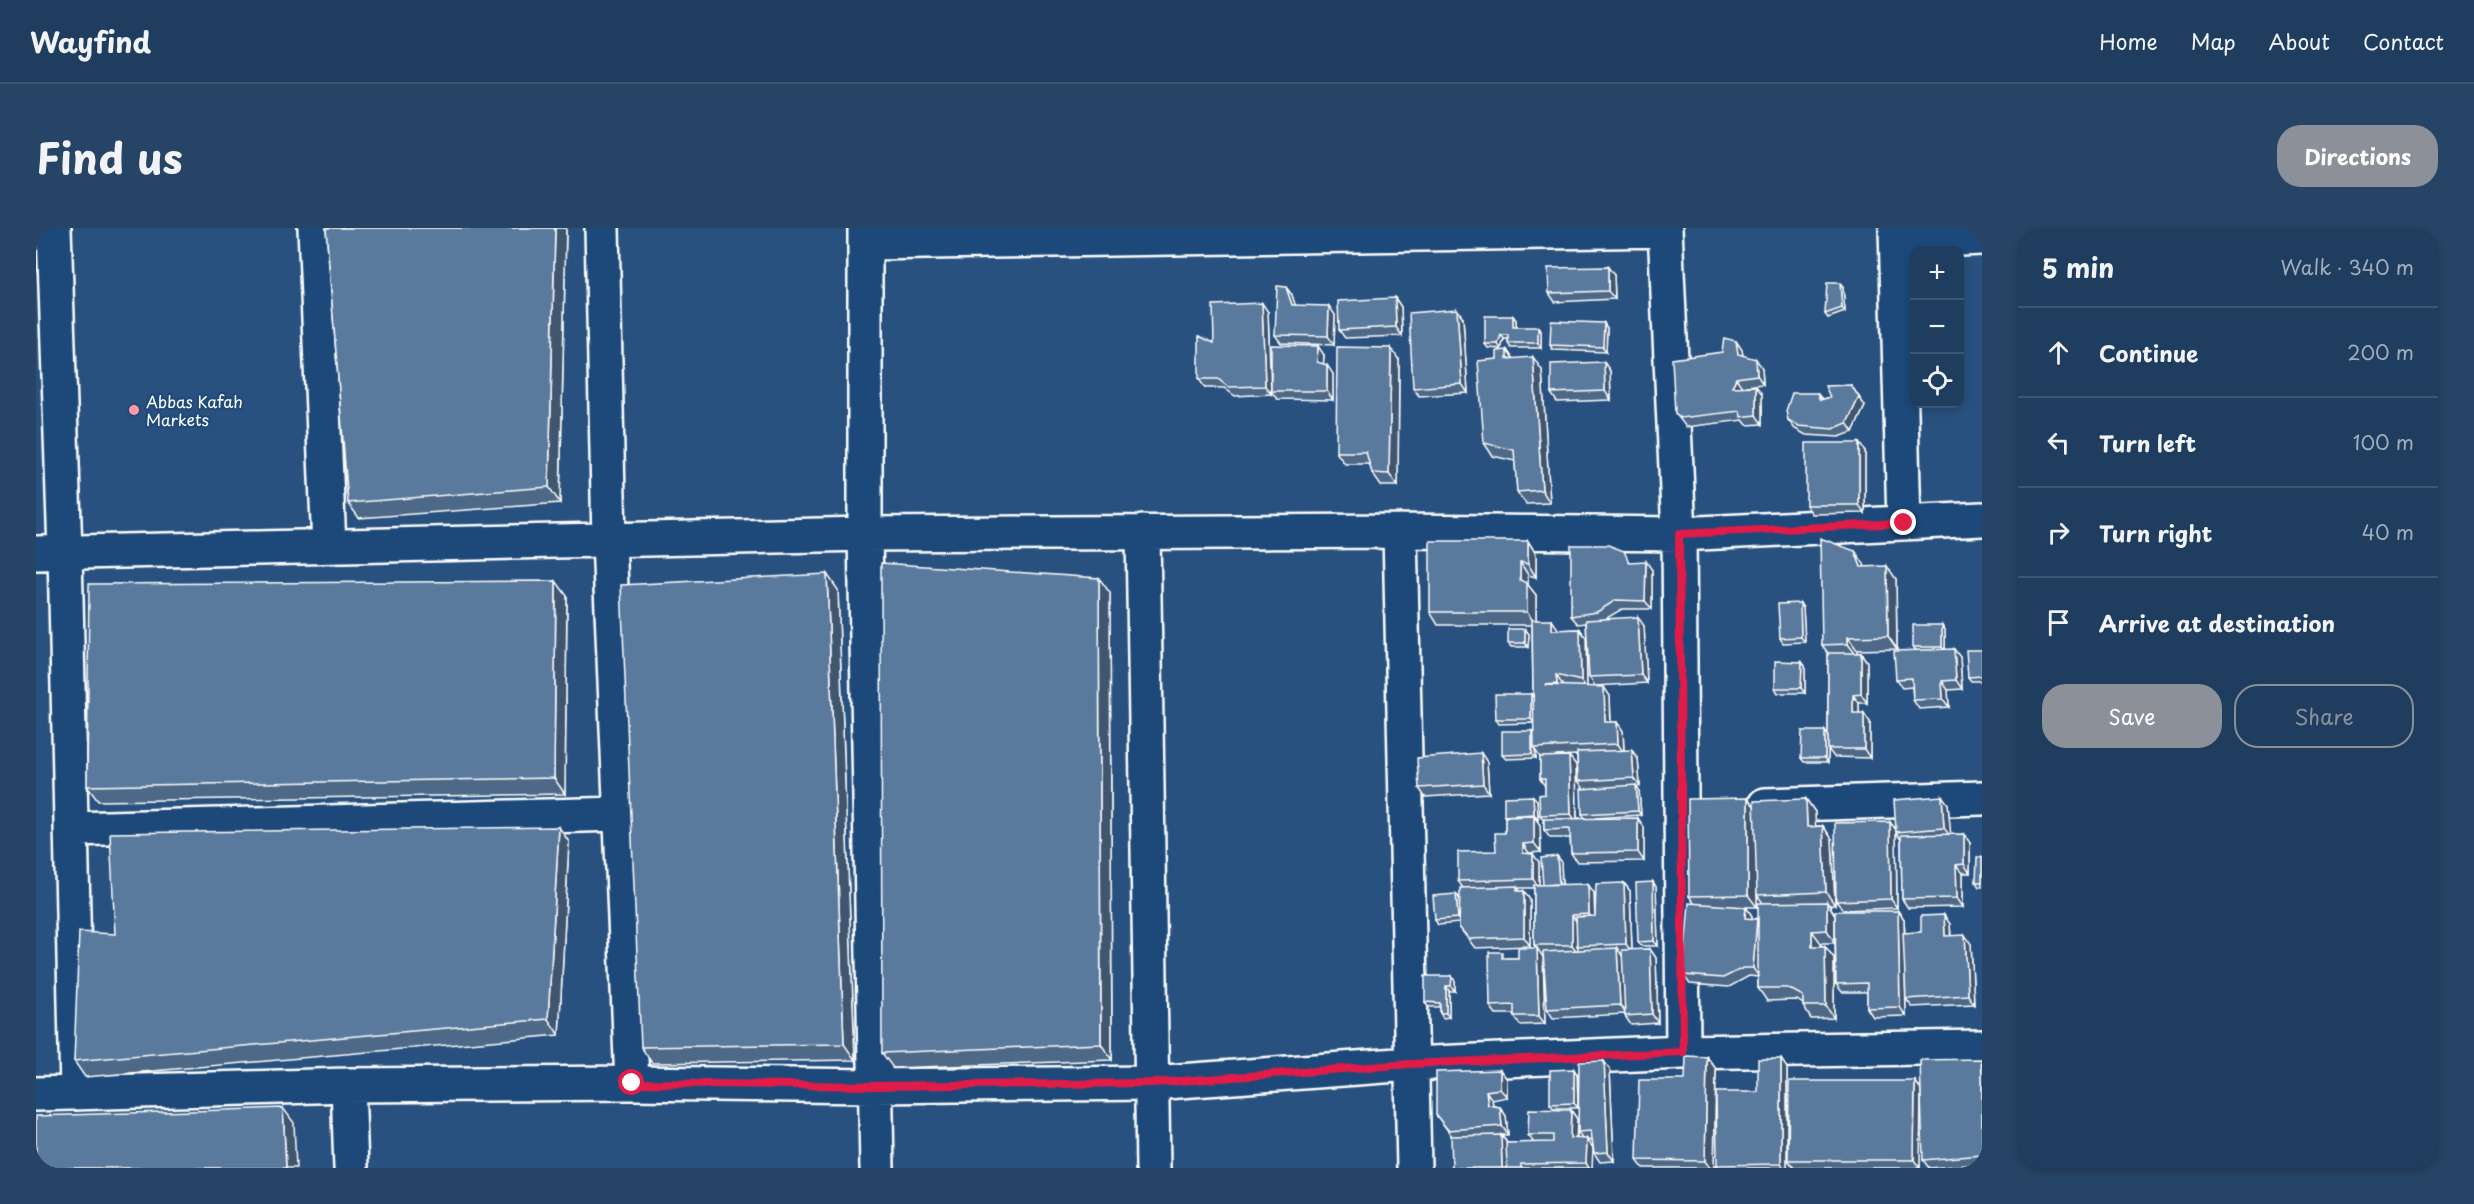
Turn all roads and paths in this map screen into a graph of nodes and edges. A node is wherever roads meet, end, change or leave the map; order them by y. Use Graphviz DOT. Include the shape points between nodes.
graph roads {
  1 [pos="54,228"];
  2 [pos="315,228"];
  3 [pos="602,228"];
  4 [pos="1665,229"];
  5 [pos="1234,233"];
  6 [pos="1897,235"];
  7 [pos="865,236"];
  8 [pos="1982,238"];
  9 [pos="1982,519"];
  10 [pos="1904,523"];
  11 [pos="1400,531"];
  12 [pos="1143,532"];
  13 [pos="865,534"];
  14 [pos="1679,534"];
  15 [pos="609,540"];
  16 [pos="329,546"];
  17 [pos="50,552"];
  18 [pos="1982,798"];
  19 [pos="1681,808"];
  20 [pos="620,814"];
  21 [pos="71,829"];
  22 [pos="1982,1047"];
  23 [pos="1683,1052"];
  24 [pos="1411,1064"];
  25 [pos="632,1083"];
  26 [pos="1152,1083"];
  27 [pos="348,1086"];
  28 [pos="874,1086"];
  29 [pos="77,1093"];
  30 [pos="36,1094"];
  31 [pos="351,1168"];
  32 [pos="878,1168"];
  33 [pos="1154,1168"];
  34 [pos="1414,1168"];
  1 -- 17 [label="street"];
  2 -- 16 [label="street"];
  3 -- 15 [label="street"];
  4 -- 5 [label="street"];
  4 -- 14 [label="street"];
  5 -- 7 [label="street"];
  6 -- 8 [label="street"];
  6 -- 10 [label="street"];
  7 -- 13 [label="street"];
  9 -- 10 [label="street"];
  10 -- 14 [label="street"];
  11 -- 12 [label="street"];
  11 -- 14 [label="street"];
  11 -- 24 [label="street"];
  12 -- 13 [label="street"];
  12 -- 26 [label="street"];
  13 -- 15 [label="street"];
  13 -- 28 [label="street"];
  14 -- 19 [label="street"];
  15 -- 16 [label="street"];
  15 -- 20 [label="street"];
  16 -- 17 [label="street"];
  17 -- 21 [label="street"];
  18 -- 19 [label="street"];
  19 -- 23 [label="street"];
  20 -- 21 [label="street"];
  20 -- 25 [label="street"];
  21 -- 29 [label="street"];
  22 -- 23 [label="street"];
  23 -- 24 [label="street"];
  24 -- 26 [label="street"];
  24 -- 34 [label="street"];
  25 -- 27 [label="street"];
  25 -- 28 [label="street"];
  26 -- 28 [label="street"];
  26 -- 33 [label="street"];
  27 -- 29 [label="street"];
  27 -- 31 [label="street"];
  28 -- 32 [label="street"];
  29 -- 30 [label="street"];
}
